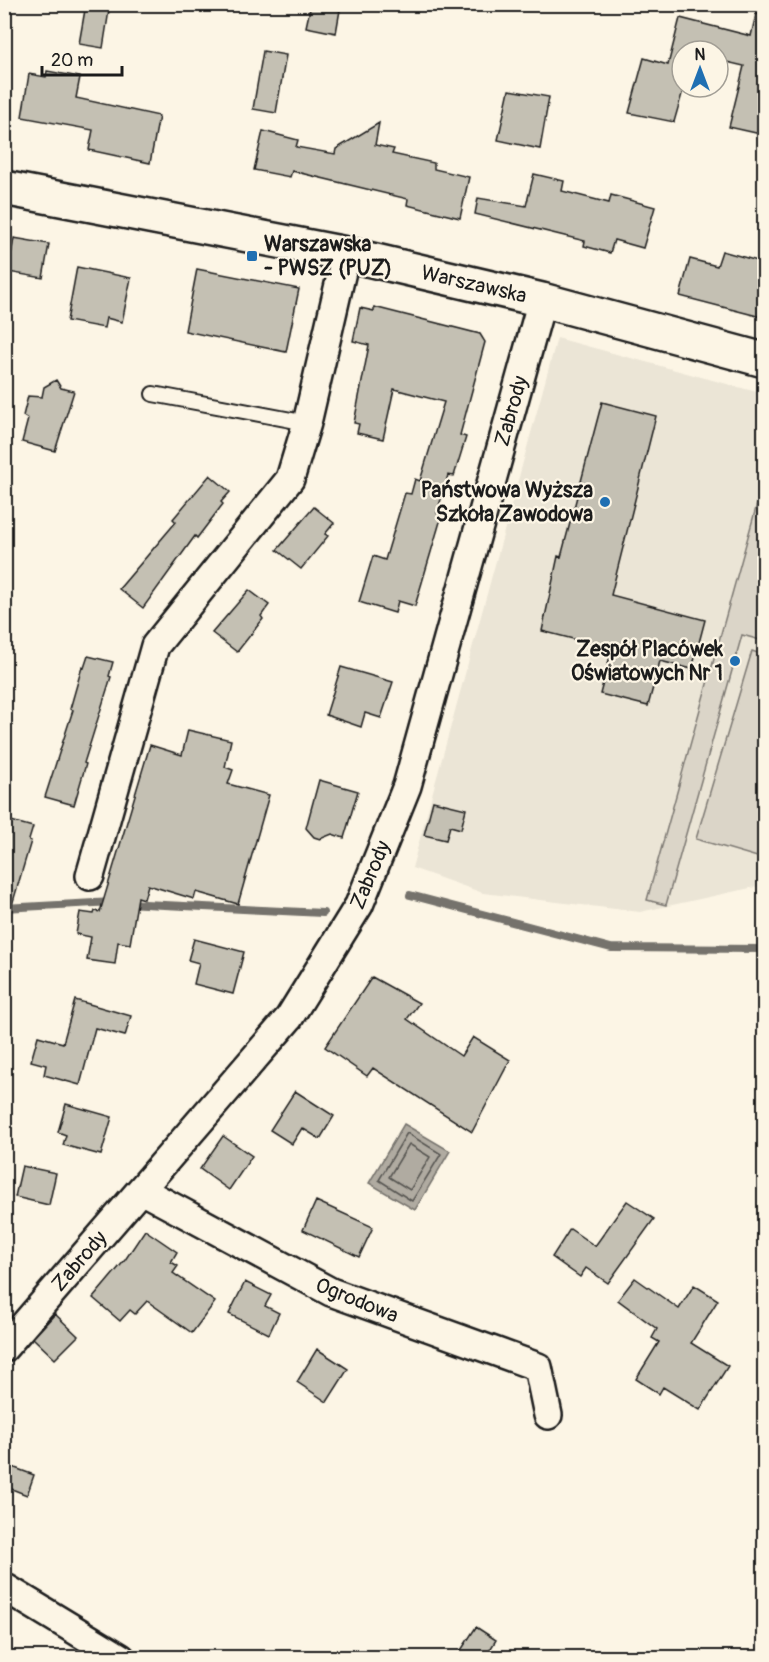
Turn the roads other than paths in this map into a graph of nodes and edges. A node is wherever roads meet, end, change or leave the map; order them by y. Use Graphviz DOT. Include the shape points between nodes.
graph roads {
  1 [pos="4,188"];
  2 [pos="346,254"];
  3 [pos="542,300"];
  4 [pos="765,360"];
  5 [pos="153,394"];
  6 [pos="307,423"];
  7 [pos="90,876"];
  8 [pos="141,1190"];
  9 [pos="4,1348"];
  10 [pos="548,1415"];
  11 [pos="4,1587"];
  12 [pos="121,1658"];
  1 -- 2 [label="main road, Warszawska"];
  2 -- 3 [label="main road, Warszawska"];
  2 -- 6 [label="street"];
  3 -- 4 [label="main road, Warszawska"];
  3 -- 8 [label="street, Zabrody" via="407,786 359,905 289,1018"];
  5 -- 6 [label="lane"];
  6 -- 7 [label="street" via="290,479 155,646"];
  8 -- 9 [label="street, Zabrody"];
  8 -- 10 [label="street, Ogrodowa" via="331,1292 538,1367"];
  11 -- 12 [label="street"];
}
